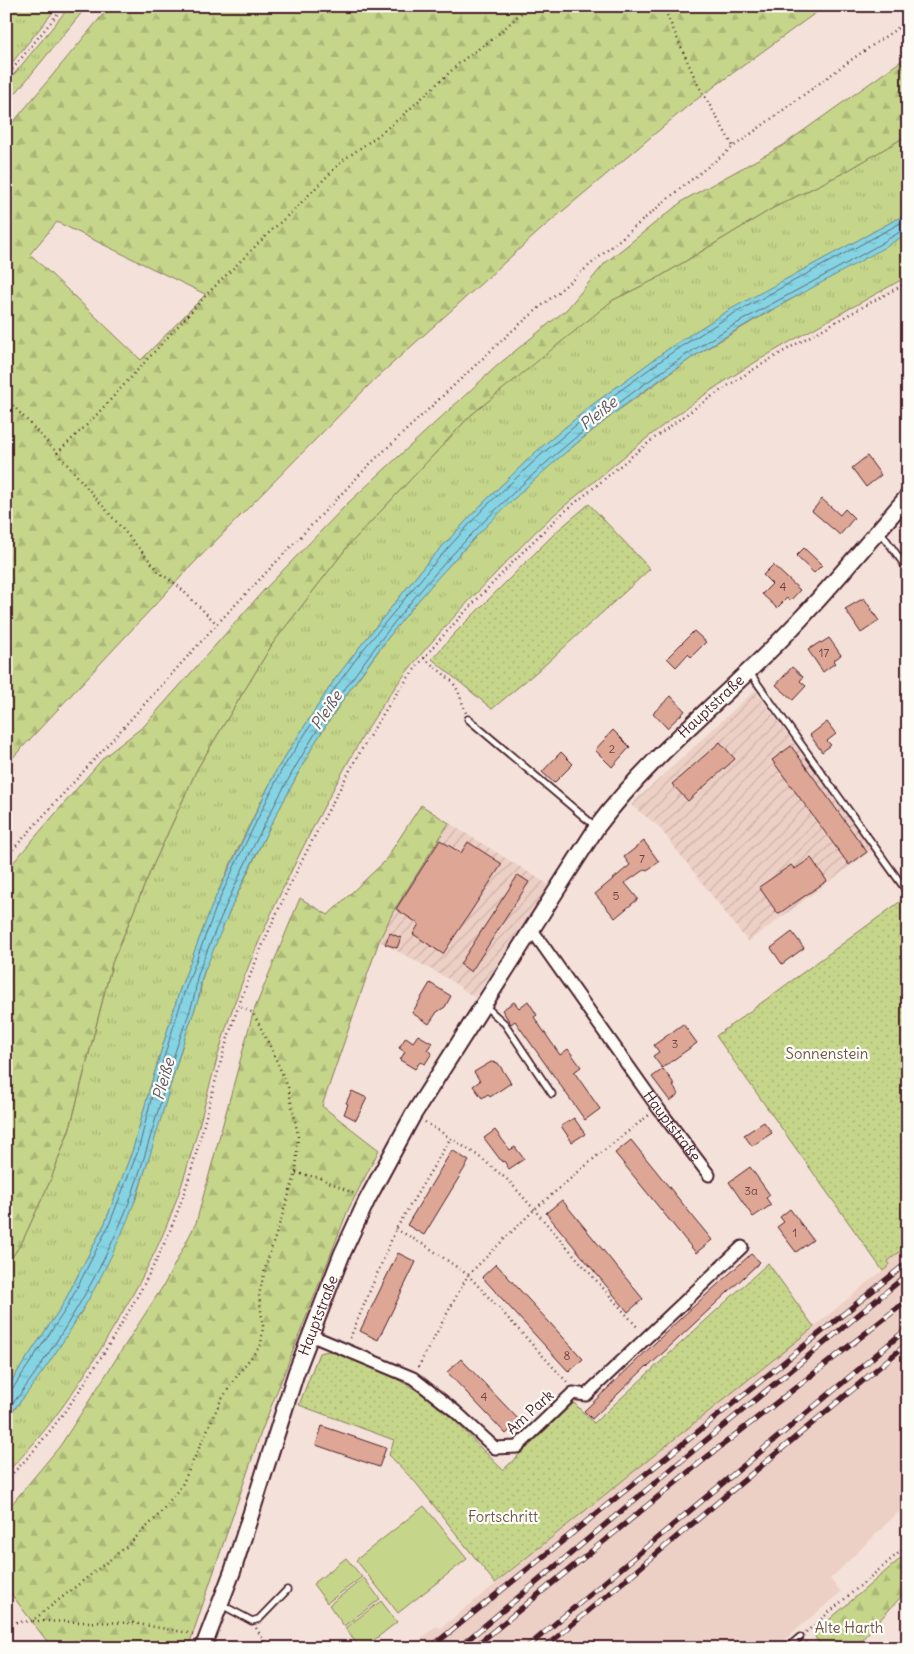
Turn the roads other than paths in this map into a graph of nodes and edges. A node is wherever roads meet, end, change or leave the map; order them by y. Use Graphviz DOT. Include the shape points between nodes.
graph roads {
  1 [pos="908,496"];
  2 [pos="879,529"];
  3 [pos="908,570"];
  4 [pos="748,671"];
  5 [pos="468,719"];
  6 [pos="597,827"];
  7 [pos="908,893"];
  8 [pos="532,930"];
  9 [pos="484,1005"];
  10 [pos="552,1094"];
  11 [pos="709,1175"];
  12 [pos="742,1247"];
  13 [pos="310,1335"];
  14 [pos="287,1590"];
  15 [pos="220,1604"];
  16 [pos="800,1637"];
  17 [pos="205,1642"];
  18 [pos="787,1648"];
  1 -- 2 [label="main road, Hauptstraße"];
  2 -- 3 [label="lane"];
  2 -- 4 [label="main road, Hauptstraße" via="793,627"];
  4 -- 6 [label="main road, Hauptstraße" via="644,770"];
  4 -- 7 [label="lane"];
  5 -- 6 [label="lane"];
  6 -- 8 [label="main road, Hauptstraße"];
  8 -- 9 [label="main road, Hauptstraße"];
  8 -- 11 [label="street, Hauptstraße"];
  9 -- 10 [label="lane" via="505,1024"];
  9 -- 13 [label="main road, Hauptstraße" via="413,1115 367,1200"];
  12 -- 13 [label="street, Am Park" via="586,1395 573,1393 517,1447 495,1448 413,1378"];
  13 -- 15 [label="main road, Hauptstraße"];
  14 -- 15 [label="lane" via="259,1619 252,1621"];
  15 -- 17 [label="main road, Hauptstraße"];
  16 -- 18 [label="lane"];
}
